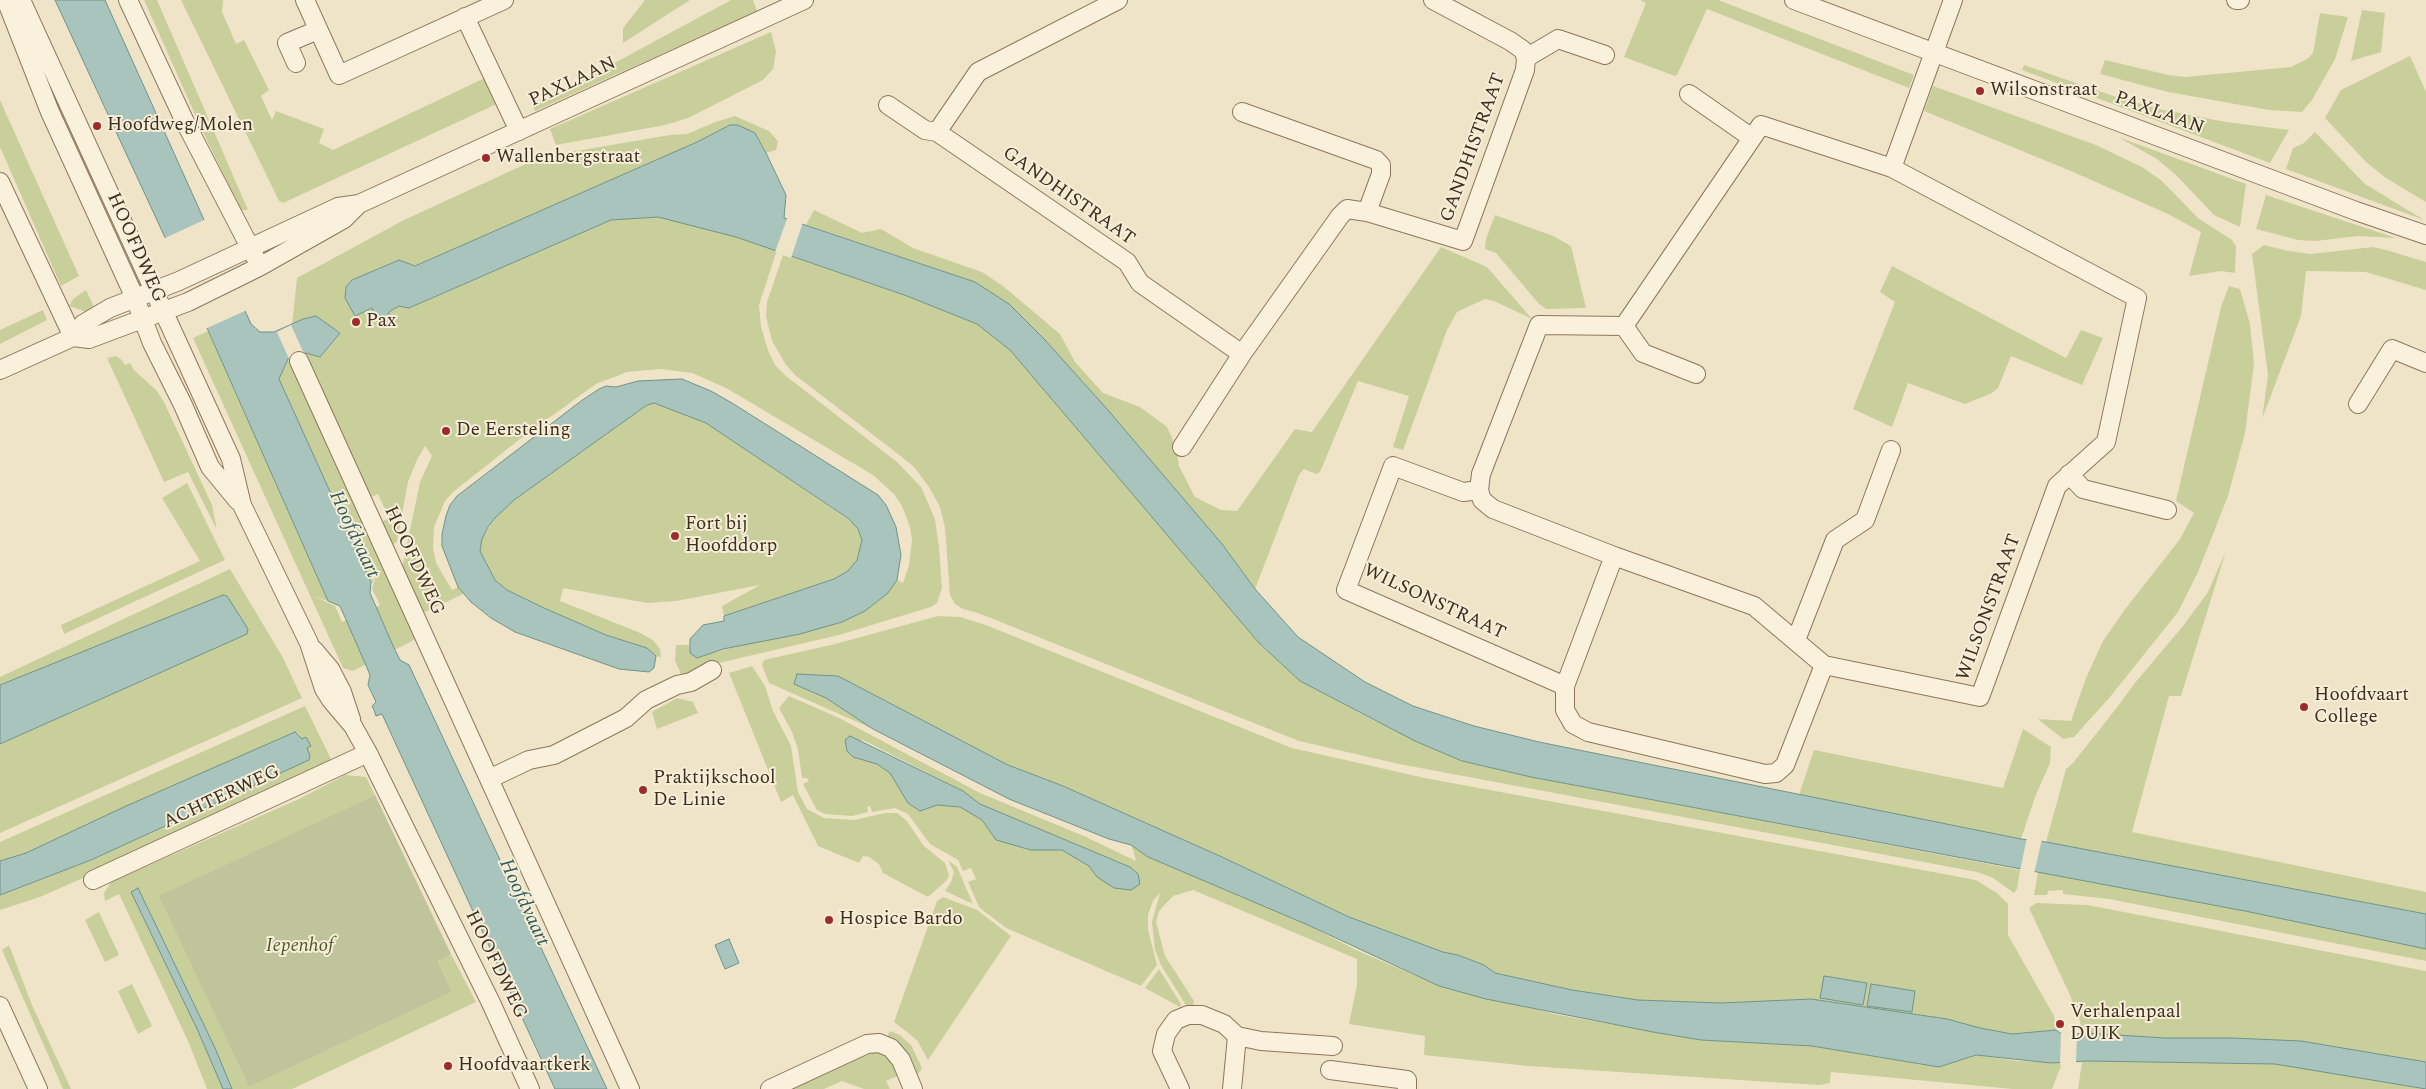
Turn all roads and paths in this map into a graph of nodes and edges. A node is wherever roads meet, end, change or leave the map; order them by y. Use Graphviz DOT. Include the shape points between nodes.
graph roads {
  1 [pos="6,0"];
  2 [pos="21,0"];
  3 [pos="128,0"];
  4 [pos="305,0"];
  5 [pos="504,0"];
  6 [pos="804,0"];
  7 [pos="1118,0"];
  8 [pos="1433,0"];
  9 [pos="1794,0"];
  10 [pos="1953,0"];
  11 [pos="465,17"];
  12 [pos="318,30"];
  13 [pos="1936,53"];
  14 [pos="1605,55"];
  15 [pos="1526,58"];
  16 [pos="296,63"];
  17 [pos="1689,94"];
  18 [pos="888,105"];
  19 [pos="1242,112"];
  20 [pos="519,131"];
  21 [pos="937,132"];
  22 [pos="1752,138"];
  23 [pos="1892,168"];
  24 [pos="0,182"];
  25 [pos="359,204"];
  26 [pos="1367,212"];
  27 [pos="2426,234"];
  28 [pos="251,246"];
  29 [pos="259,267"];
  30 [pos="155,291"];
  31 [pos="135,298"];
  32 [pos="164,311"];
  33 [pos="144,319"];
  34 [pos="1624,326"];
  35 [pos="73,337"];
  36 [pos="1242,354"];
  37 [pos="299,361"];
  38 [pos="2426,363"];
  39 [pos="0,370"];
  40 [pos="1696,374"];
  41 [pos="2358,404"];
  42 [pos="1182,447"];
  43 [pos="1891,450"];
  44 [pos="2070,474"];
  45 [pos="1479,490"];
  46 [pos="242,505"];
  47 [pos="2167,510"];
  48 [pos="1614,556"];
  49 [pos="1796,640"];
  50 [pos="1824,665"];
  51 [pos="712,670"];
  52 [pos="1564,686"];
  53 [pos="368,753"];
  54 [pos="490,778"];
  55 [pos="93,880"];
  56 [pos="0,1006"];
  57 [pos="1237,1036"];
  58 [pos="1332,1046"];
  59 [pos="1330,1070"];
  60 [pos="38,1089"];
  61 [pos="530,1089"];
  62 [pos="630,1089"];
  63 [pos="770,1089"];
  64 [pos="913,1089"];
  65 [pos="1180,1089"];
  66 [pos="1232,1089"];
  67 [pos="1407,1089"];
  1 -- 31 [label="street, HOOFDWEG" via="50,112"];
  2 -- 30 [label="street, HOOFDWEG"];
  3 -- 28 [label="street" via="185,122"];
  4 -- 12 [label="street"];
  5 -- 11 [label="street"];
  6 -- 20 [label="street, PAXLAAN"];
  7 -- 21 [label="street" via="978,72"];
  8 -- 15 [label="street, GANDHISTRAAT" via="1510,41 1523,50"];
  9 -- 13 [label="street, PAXLAAN"];
  10 -- 13 [label="street"];
  11 -- 12 [label="street" via="339,75"];
  11 -- 20 [label="street"];
  12 -- 16 [label="street" via="287,43"];
  13 -- 23 [label="street"];
  13 -- 27 [label="street, PAXLAAN"];
  14 -- 15 [label="street, GANDHISTRAAT" via="1558,39"];
  15 -- 26 [label="street, GANDHISTRAAT" via="1463,241"];
  17 -- 22 [label="street"];
  18 -- 21 [label="street, GANDHISTRAAT" via="925,130"];
  19 -- 26 [label="street" via="1376,160 1380,174"];
  20 -- 25 [label="street, PAXLAAN"];
  21 -- 36 [label="street, GANDHISTRAAT" via="1127,262 1140,283"];
  22 -- 23 [label="street, WILSONSTRAAT" via="1761,125"];
  22 -- 34 [label="street, WILSONSTRAAT"];
  23 -- 44 [label="street, WILSONSTRAAT" via="2137,298 2106,442"];
  24 -- 35 [label="street"];
  25 -- 28 [label="street, PAXLAAN" via="338,207"];
  25 -- 29 [label="street, PAXLAAN" via="344,219"];
  26 -- 36 [label="street, GANDHISTRAAT" via="1347,209 1340,216"];
  28 -- 29 [label="street"];
  28 -- 30 [label="street, PAXLAAN"];
  29 -- 32 [label="street, PAXLAAN"];
  30 -- 31 [label="street, PAXLAAN"];
  30 -- 32 [label="street, HOOFDWEG"];
  31 -- 33 [label="street, HOOFDWEG"];
  31 -- 35 [label="street, PAXLAAN" via="83,324"];
  32 -- 33 [label="street, PAXLAAN"];
  32 -- 46 [label="street, HOOFDWEG" via="231,459"];
  33 -- 35 [label="street, PAXLAAN" via="89,339"];
  33 -- 46 [label="street, HOOFDWEG" via="210,467"];
  34 -- 40 [label="street" via="1643,353"];
  34 -- 45 [label="street" via="1539,326 1481,474"];
  35 -- 39 [label="street"];
  36 -- 42 [label="street, GANDHISTRAAT"];
  37 -- 54 [label="street, HOOFDWEG"];
  38 -- 41 [label="street" via="2392,349"];
  43 -- 49 [label="street" via="1865,520 1835,540"];
  44 -- 47 [label="street" via="2083,489"];
  44 -- 50 [label="street, WILSONSTRAAT" via="2058,486 1980,697"];
  45 -- 48 [label="street" via="1482,500 1493,509"];
  45 -- 52 [label="street, WILSONSTRAAT" via="1464,492 1393,466 1346,590"];
  46 -- 53 [label="street, HOOFDWEG" via="309,643 324,689 353,726"];
  48 -- 49 [label="street" via="1754,606"];
  48 -- 52 [label="street"];
  49 -- 50 [label="street"];
  50 -- 52 [label="street" via="1785,765 1770,774 1588,732 1573,724 1565,710"];
  51 -- 54 [label="street" via="646,700 626,718 554,754 529,760"];
  53 -- 55 [label="street, ACHTERWEG"];
  53 -- 61 [label="street, HOOFDWEG"];
  54 -- 62 [label="street, HOOFDWEG"];
  56 -- 60 [label="street"];
  57 -- 58 [label="street"];
  57 -- 65 [label="street" via="1224,1024 1202,1015 1188,1015 1176,1020 1166,1034 1162,1051"];
  57 -- 66 [label="street"];
  59 -- 67 [label="street" via="1408,1080"];
  63 -- 64 [label="street" via="867,1044 879,1043 891,1048 901,1060"];
}
